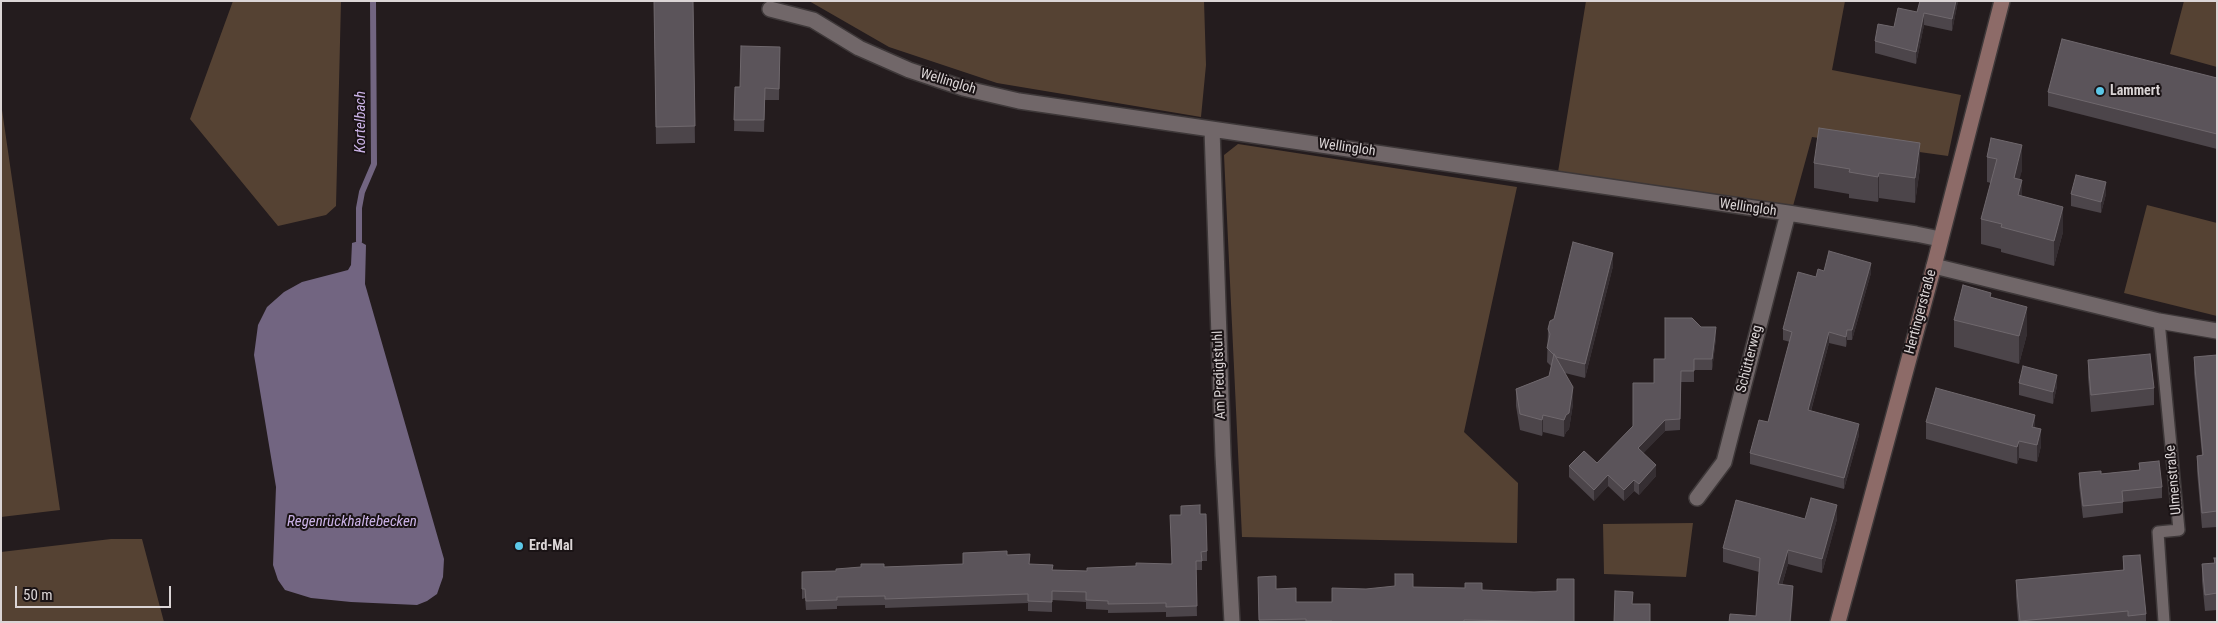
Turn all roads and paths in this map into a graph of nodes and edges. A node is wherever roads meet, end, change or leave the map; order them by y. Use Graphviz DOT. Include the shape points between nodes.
graph roads {
  1 [pos="2002,1"];
  2 [pos="770,10"];
  3 [pos="1212,129"];
  4 [pos="1788,213"];
  5 [pos="1940,239"];
  6 [pos="1934,266"];
  7 [pos="2159,320"];
  8 [pos="2217,331"];
  9 [pos="1696,498"];
  10 [pos="1232,622"];
  11 [pos="1838,622"];
  12 [pos="2164,622"];
  1 -- 5 [label="street, Hertingerstraße"];
  2 -- 3 [label="street, Wellingloh" via="813,20 859,48 963,88 1019,102"];
  3 -- 4 [label="street, Wellingloh"];
  3 -- 10 [label="street, Am Predigtstuhl"];
  4 -- 5 [label="street, Wellingloh"];
  4 -- 9 [label="street, Schütterweg" via="1724,462"];
  5 -- 6 [label="street, Hertingerstraße"];
  6 -- 7 [label="street"];
  6 -- 11 [label="street, Hertingerstraße"];
  7 -- 8 [label="street"];
  7 -- 12 [label="lane, Ulmenstraße" via="2179,530 2158,532"];
}
